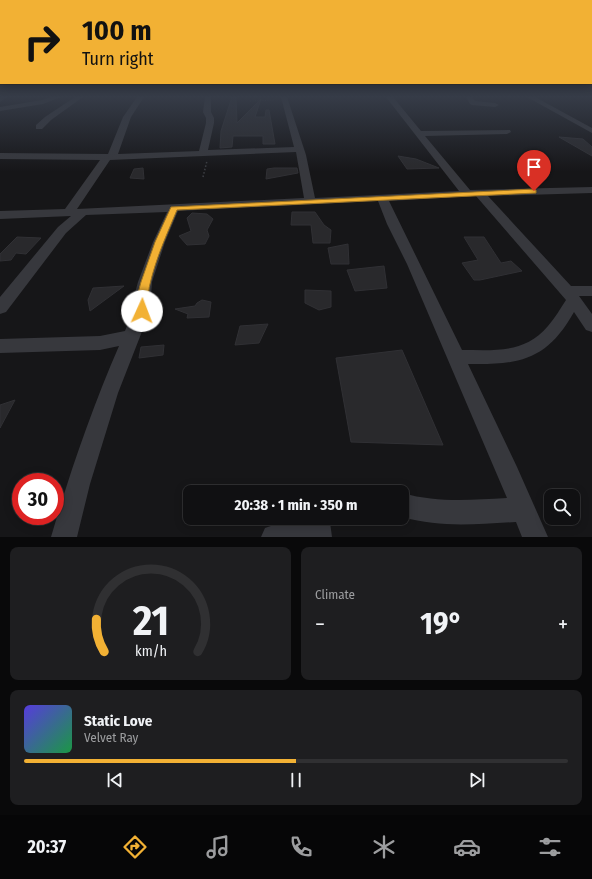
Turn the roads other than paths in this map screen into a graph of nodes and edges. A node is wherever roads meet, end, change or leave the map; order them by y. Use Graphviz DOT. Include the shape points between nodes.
graph roads {
  1 [pos="44,122"];
  2 [pos="126,122"];
  3 [pos="210,122"];
  4 [pos="292,122"];
  5 [pos="410,122"];
  6 [pos="576,122"];
  7 [pos="39,127"];
  8 [pos="592,131"];
  9 [pos="507,132"];
  10 [pos="420,134"];
  11 [pos="299,149"];
  12 [pos="207,152"];
  13 [pos="0,156"];
  14 [pos="110,157"];
  15 [pos="592,190"];
  16 [pos="473,194"];
  17 [pos="383,199"];
  18 [pos="310,202"];
  19 [pos="174,208"];
  20 [pos="69,212"];
  21 [pos="84,212"];
  22 [pos="0,215"];
  23 [pos="592,292"];
  24 [pos="570,296"];
  25 [pos="0,308"];
  26 [pos="592,326"];
  27 [pos="133,335"];
  28 [pos="0,346"];
  29 [pos="455,357"];
  30 [pos="409,507"];
  31 [pos="523,509"];
  32 [pos="319,525"];
  33 [pos="64,537"];
  34 [pos="274,537"];
  35 [pos="535,537"];
  1 -- 7 [label="street"];
  2 -- 14 [label="street"];
  3 -- 12 [label="street"];
  4 -- 11 [label="street"];
  5 -- 10 [label="street"];
  6 -- 8 [label="street"];
  9 -- 10 [label="street"];
  10 -- 16 [label="street"];
  11 -- 12 [label="street"];
  11 -- 18 [label="street"];
  12 -- 14 [label="street"];
  13 -- 14 [label="street"];
  14 -- 20 [label="street"];
  15 -- 16 [label="street"];
  16 -- 17 [label="street"];
  16 -- 24 [label="street"];
  17 -- 18 [label="street"];
  17 -- 29 [label="street"];
  18 -- 19 [label="street"];
  19 -- 21 [label="street"];
  19 -- 27 [label="street" via="145,282 144,303"];
  20 -- 21 [label="street"];
  20 -- 22 [label="street"];
  21 -- 25 [label="street" via="62,230"];
  23 -- 24 [label="street"];
  24 -- 26 [label="street"];
  24 -- 29 [label="street" via="552,334 527,352 512,357"];
  27 -- 28 [label="street" via="100,343"];
  27 -- 33 [label="street" via="104,406 78,484"];
  29 -- 31 [label="street"];
  30 -- 31 [label="street" via="424,511 462,513"];
  31 -- 35 [label="street"];
  32 -- 34 [label="street"];
}
